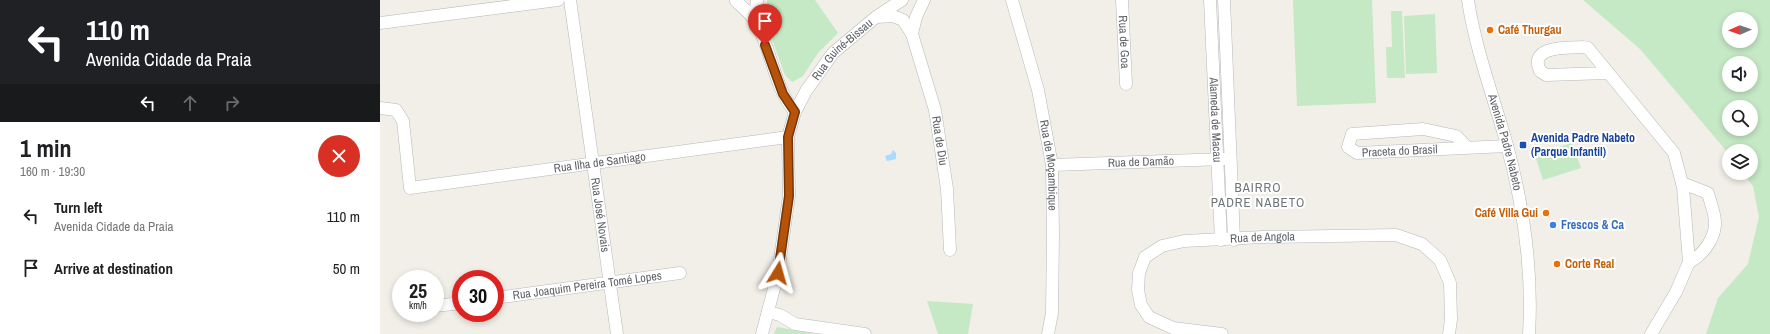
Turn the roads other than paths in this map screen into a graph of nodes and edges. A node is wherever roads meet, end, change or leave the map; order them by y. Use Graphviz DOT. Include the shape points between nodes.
graph roads {
  1 [pos="558,0"];
  2 [pos="570,0"];
  3 [pos="736,0"];
  4 [pos="757,0"];
  5 [pos="902,0"];
  6 [pos="924,0"];
  7 [pos="1012,0"];
  8 [pos="1122,0"];
  9 [pos="1210,0"];
  10 [pos="1224,0"];
  11 [pos="1468,0"];
  12 [pos="876,17"];
  13 [pos="755,21"];
  14 [pos="380,23"];
  15 [pos="912,34"];
  16 [pos="1607,72"];
  17 [pos="1126,84"];
  18 [pos="380,108"];
  19 [pos="795,112"];
  20 [pos="788,137"];
  21 [pos="1507,146"];
  22 [pos="1468,148"];
  23 [pos="1216,159"];
  24 [pos="1231,159"];
  25 [pos="592,163"];
  26 [pos="1052,165"];
  27 [pos="1682,183"];
  28 [pos="1221,240"];
  29 [pos="1234,240"];
  30 [pos="950,250"];
  31 [pos="1689,262"];
  32 [pos="680,273"];
  33 [pos="610,283"];
  34 [pos="504,297"];
  35 [pos="768,312"];
  36 [pos="617,334"];
  37 [pos="762,334"];
  38 [pos="865,334"];
  39 [pos="1048,334"];
  40 [pos="1222,334"];
  41 [pos="1449,334"];
  42 [pos="1529,334"];
  43 [pos="1650,334"];
  1 -- 14 [label="street"];
  2 -- 25 [label="street, Rua José Novais"];
  3 -- 13 [label="street"];
  4 -- 13 [label="street"];
  5 -- 12 [label="street, Rua Guiné-Bissau"];
  6 -- 15 [label="street"];
  7 -- 26 [label="street, Rua de Moçambique" via="1038,90"];
  8 -- 17 [label="street, Rua de Goa"];
  9 -- 23 [label="street, Alameda de Macau"];
  10 -- 24 [label="street, Alameda de Macau"];
  11 -- 21 [label="street, Avenida Padre Nabeto"];
  12 -- 15 [label="street, Rua de Diu" via="892,16 903,20"];
  12 -- 19 [label="street, Rua Guiné-Bissau" via="833,53 806,91"];
  13 -- 19 [label="street" via="783,94"];
  15 -- 30 [label="street, Rua de Diu" via="935,110 947,189"];
  16 -- 16 [label="street" via="1546,75 1540,70 1538,62 1541,54 1548,50 1583,47 1589,50"];
  16 -- 27 [label="street" via="1674,153"];
  18 -- 25 [label="street, Rua Ilha de Santiago" via="396,110 403,121 410,188"];
  19 -- 20 [label="street, Rua Guiné-Bissau"];
  20 -- 25 [label="street, Rua Ilha de Santiago"];
  20 -- 35 [label="street, Rua Guiné-Bissau" via="789,196 778,273"];
  21 -- 22 [label="street, Praceta do Brasil"];
  21 -- 42 [label="street, Avenida Padre Nabeto" via="1519,195 1527,251"];
  22 -- 22 [label="street, Praceta do Brasil" via="1456,136 1423,129 1352,134 1348,147 1357,153"];
  23 -- 24 [label="street, Rua de Damão"];
  23 -- 26 [label="street, Rua de Damão"];
  23 -- 28 [label="street, Alameda de Macau"];
  24 -- 29 [label="street, Alameda de Macau"];
  25 -- 33 [label="street, Rua José Novais"];
  26 -- 39 [label="street, Rua de Moçambique" via="1054,234 1052,313"];
  27 -- 31 [label="street"];
  27 -- 31 [label="street" via="1708,193 1715,224 1708,244 1698,258"];
  28 -- 29 [label="street, Rua de Angola"];
  28 -- 40 [label="street, Rua de Angola" via="1184,241 1162,246 1145,257 1139,273 1138,290 1141,305 1149,317 1173,328"];
  29 -- 41 [label="street, Rua de Angola" via="1396,236 1422,244 1440,260 1450,283"];
  31 -- 43 [label="street" via="1676,292"];
  32 -- 33 [label="street, Rua Joaquim Pereira Tomé Lopes"];
  33 -- 34 [label="street, Rua Joaquim Pereira Tomé Lopes"];
  33 -- 36 [label="street, Rua José Novais"];
  35 -- 37 [label="street, Rua Guiné-Bissau"];
  35 -- 38 [label="street" via="780,315 795,324"];
}
